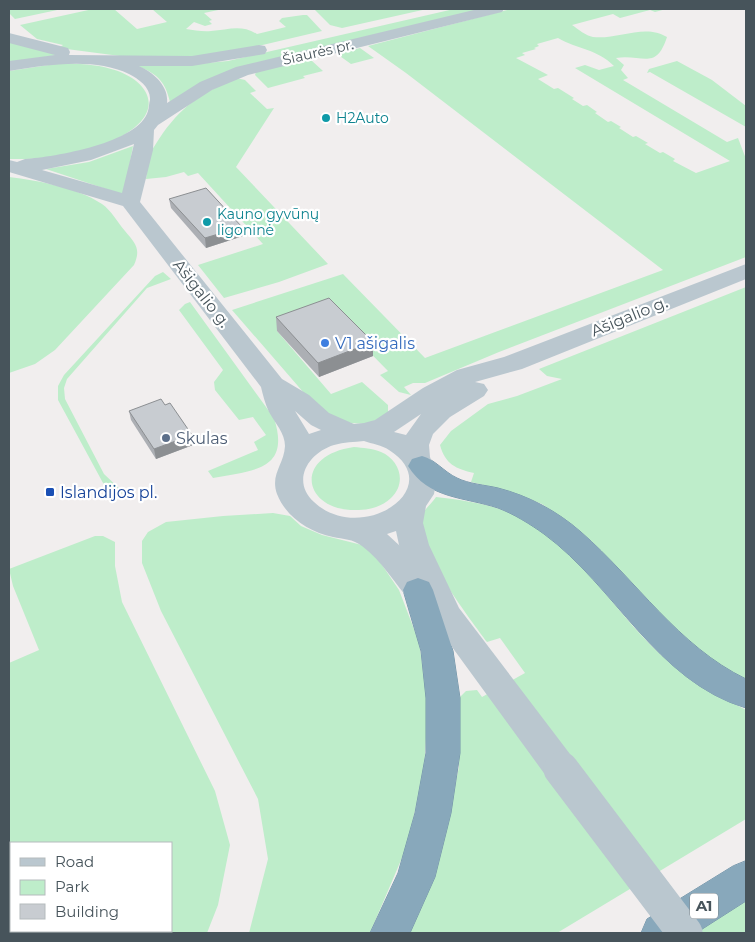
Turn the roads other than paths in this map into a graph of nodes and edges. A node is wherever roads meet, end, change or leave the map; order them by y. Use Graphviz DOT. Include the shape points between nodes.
graph roads {
  1 [pos="441,9"];
  2 [pos="496,9"];
  3 [pos="9,38"];
  4 [pos="97,60"];
  5 [pos="9,66"];
  6 [pos="148,124"];
  7 [pos="9,165"];
  8 [pos="130,202"];
  9 [pos="746,271"];
  10 [pos="513,363"];
  11 [pos="273,385"];
  12 [pos="358,432"];
  13 [pos="297,457"];
  14 [pos="419,462"];
  15 [pos="412,507"];
  16 [pos="350,529"];
  17 [pos="418,590"];
  18 [pos="447,616"];
  19 [pos="746,694"];
  20 [pos="746,879"];
  21 [pos="390,933"];
  22 [pos="661,933"];
  23 [pos="685,933"];
  1 -- 4 [label="main road, Šiaurės pr." via="229,56 171,62"];
  2 -- 6 [label="main road, Šiaurės pr." via="242,71 206,86"];
  3 -- 4 [label="main road"];
  4 -- 5 [label="main road" via="43,60"];
  4 -- 6 [label="main road" via="139,73 155,87 159,103"];
  6 -- 7 [label="main road, Šiaurės pr." via="133,136 97,153 52,163"];
  6 -- 8 [label="main road"];
  7 -- 8 [label="main road"];
  8 -- 11 [label="main road, Ašigalio g."];
  9 -- 10 [label="main road, Ašigalio g."];
  10 -- 12 [label="main road, Ašigalio g." via="448,384 384,426"];
  10 -- 14 [label="main road, Ašigalio g." via="449,405 423,428 416,442"];
  11 -- 12 [label="main road, Ašigalio g." via="300,401 320,419"];
  11 -- 13 [label="main road, Ašigalio g." via="281,409 300,442"];
  12 -- 13 [label="main road" via="320,440"];
  12 -- 14 [label="main road" via="394,440 407,448"];
  13 -- 16 [label="main road" via="289,477 289,488 297,504 322,523"];
  14 -- 15 [label="main road" via="423,488"];
  14 -- 19 [label="highway" via="433,478 446,486 495,497 549,522 572,539 675,650 710,676"];
  15 -- 16 [label="main road" via="386,524"];
  15 -- 18 [label="main road" via="409,523 414,545"];
  16 -- 17 [label="main road" via="370,537 389,554"];
  17 -- 18 [label="main road"];
  17 -- 21 [label="highway" via="437,651 443,698 443,753 433,813 416,877"];
  18 -- 23 [label="main road, bridge"];
  20 -- 22 [label="highway, A1"];
}
